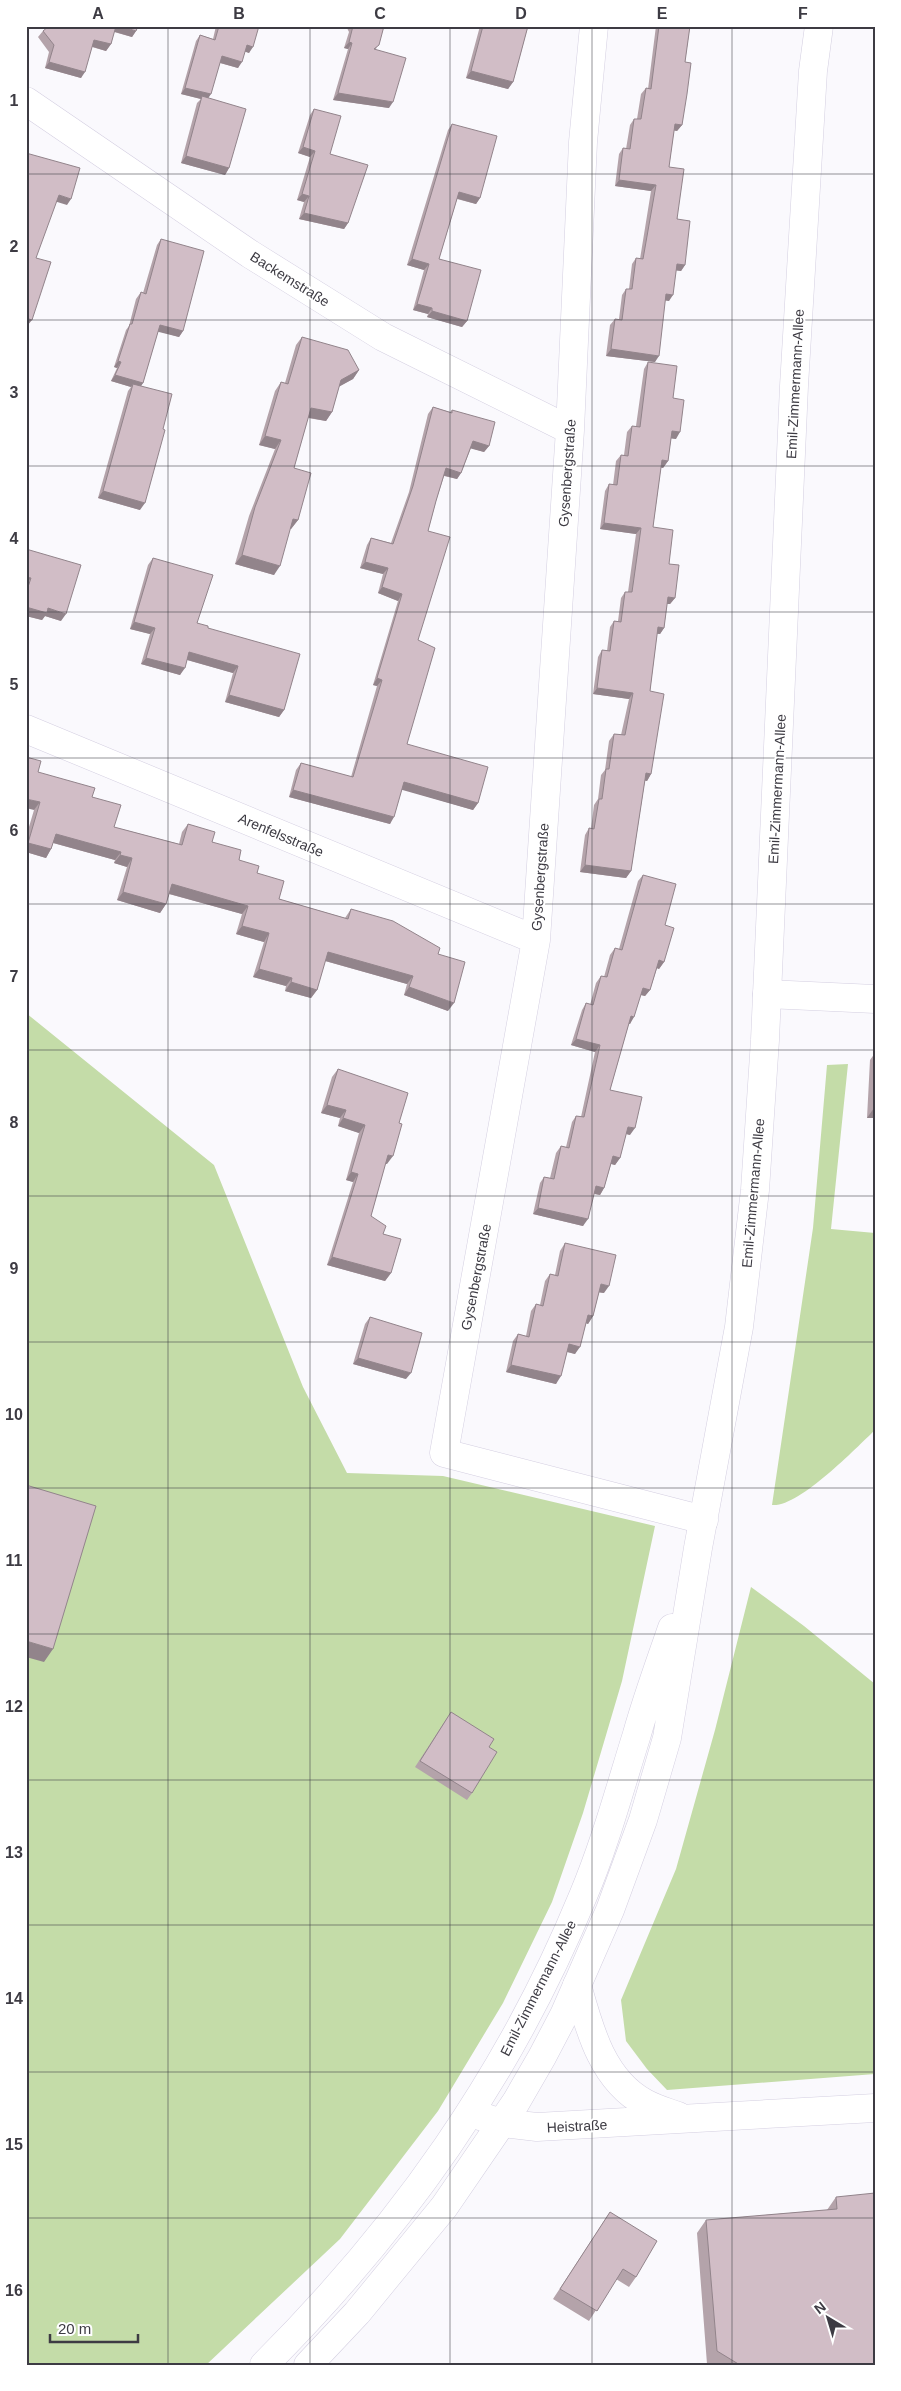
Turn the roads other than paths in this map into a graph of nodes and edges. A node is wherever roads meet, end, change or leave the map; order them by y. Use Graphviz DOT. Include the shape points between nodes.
graph roads {
  1 [pos="594,26"];
  2 [pos="819,26"];
  3 [pos="26,101"];
  4 [pos="570,430"];
  5 [pos="26,729"];
  6 [pos="536,940"];
  7 [pos="768,994"];
  8 [pos="875,999"];
  9 [pos="704,1520"];
  10 [pos="698,1548"];
  11 [pos="577,1985"];
  12 [pos="875,2108"];
  13 [pos="471,2113"];
  14 [pos="684,2118"];
  15 [pos="501,2123"];
  16 [pos="264,2365"];
  17 [pos="308,2365"];
  1 -- 4 [label="street, Gysenbergstraße" via="583,142"];
  2 -- 7 [label="street, Emil-Zimmermann-Allee" via="813,71 795,376"];
  3 -- 4 [label="street, Backemstraße" via="250,254 383,337"];
  4 -- 6 [label="street, Gysenbergstraße"];
  5 -- 6 [label="street, Arenfelsstraße"];
  6 -- 9 [label="street, Gysenbergstraße" via="444,1452"];
  7 -- 8 [label="street"];
  7 -- 9 [label="street, Emil-Zimmermann-Allee" via="755,1190 739,1327"];
  9 -- 10 [label="street, Emil-Zimmermann-Allee"];
  10 -- 11 [label="street, Emil-Zimmermann-Allee" via="667,1738 643,1820 610,1910"];
  10 -- 13 [label="street, Emil-Zimmermann-Allee" via="611,1821 584,1895 525,2020"];
  11 -- 14 [label="street, Heistraße" via="599,2051 616,2079 645,2103"];
  11 -- 15 [label="street, Emil-Zimmermann-Allee" via="542,2057"];
  12 -- 14 [label="street, Heistraße"];
  13 -- 15 [label="street, Heistraße"];
  13 -- 16 [label="street, Emil-Zimmermann-Allee" via="408,2202 333,2291"];
  14 -- 15 [label="street, Heistraße" via="537,2128"];
  15 -- 17 [label="street, Emil-Zimmermann-Allee" via="444,2207 357,2313"];
}
